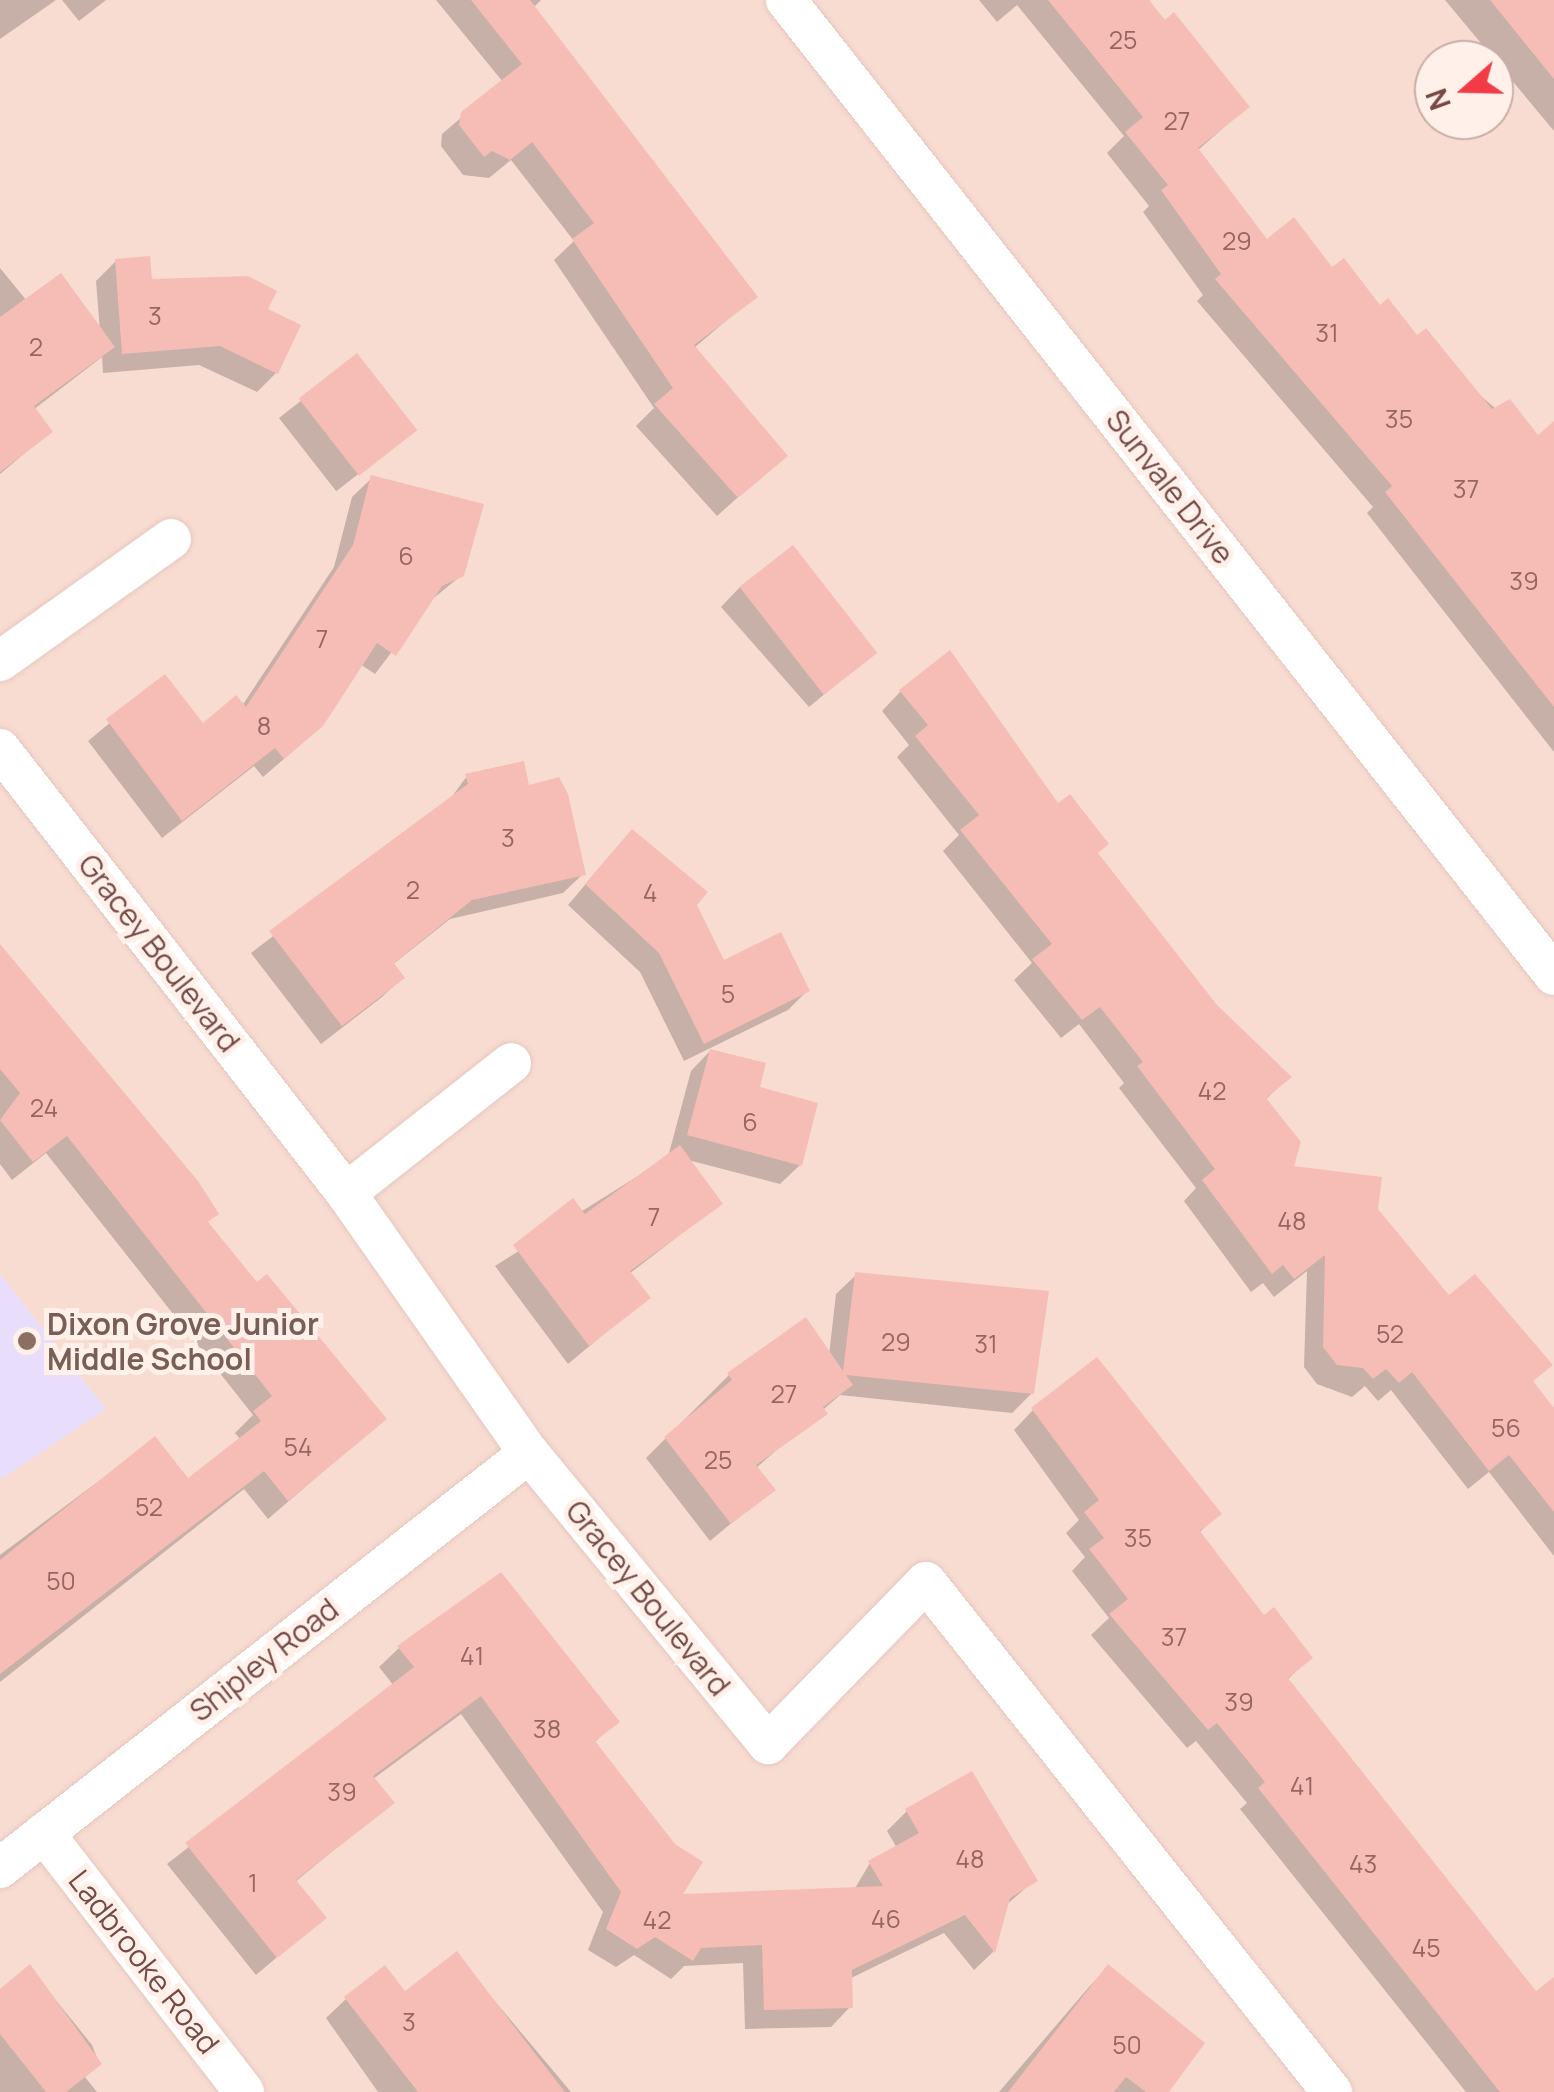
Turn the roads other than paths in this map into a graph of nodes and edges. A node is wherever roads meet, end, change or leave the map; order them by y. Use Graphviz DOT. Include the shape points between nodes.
graph roads {
  1 [pos="786,0"];
  2 [pos="171,539"];
  3 [pos="0,661"];
  4 [pos="0,749"];
  5 [pos="1554,974"];
  6 [pos="511,1063"];
  7 [pos="346,1193"];
  8 [pos="529,1453"];
  9 [pos="44,1833"];
  10 [pos="0,1868"];
  11 [pos="244,2092"];
  12 [pos="1332,2092"];
  1 -- 5 [label="street, Sunvale Drive"];
  2 -- 3 [label="street"];
  4 -- 7 [label="street, Gracey Boulevard"];
  6 -- 7 [label="street"];
  7 -- 8 [label="street, Gracey Boulevard"];
  8 -- 9 [label="street, Shipley Road"];
  8 -- 12 [label="street, Gracey Boulevard" via="768,1744 926,1582"];
  9 -- 10 [label="street, Shipley Road"];
  9 -- 11 [label="street, Ladbrooke Road"];
}
